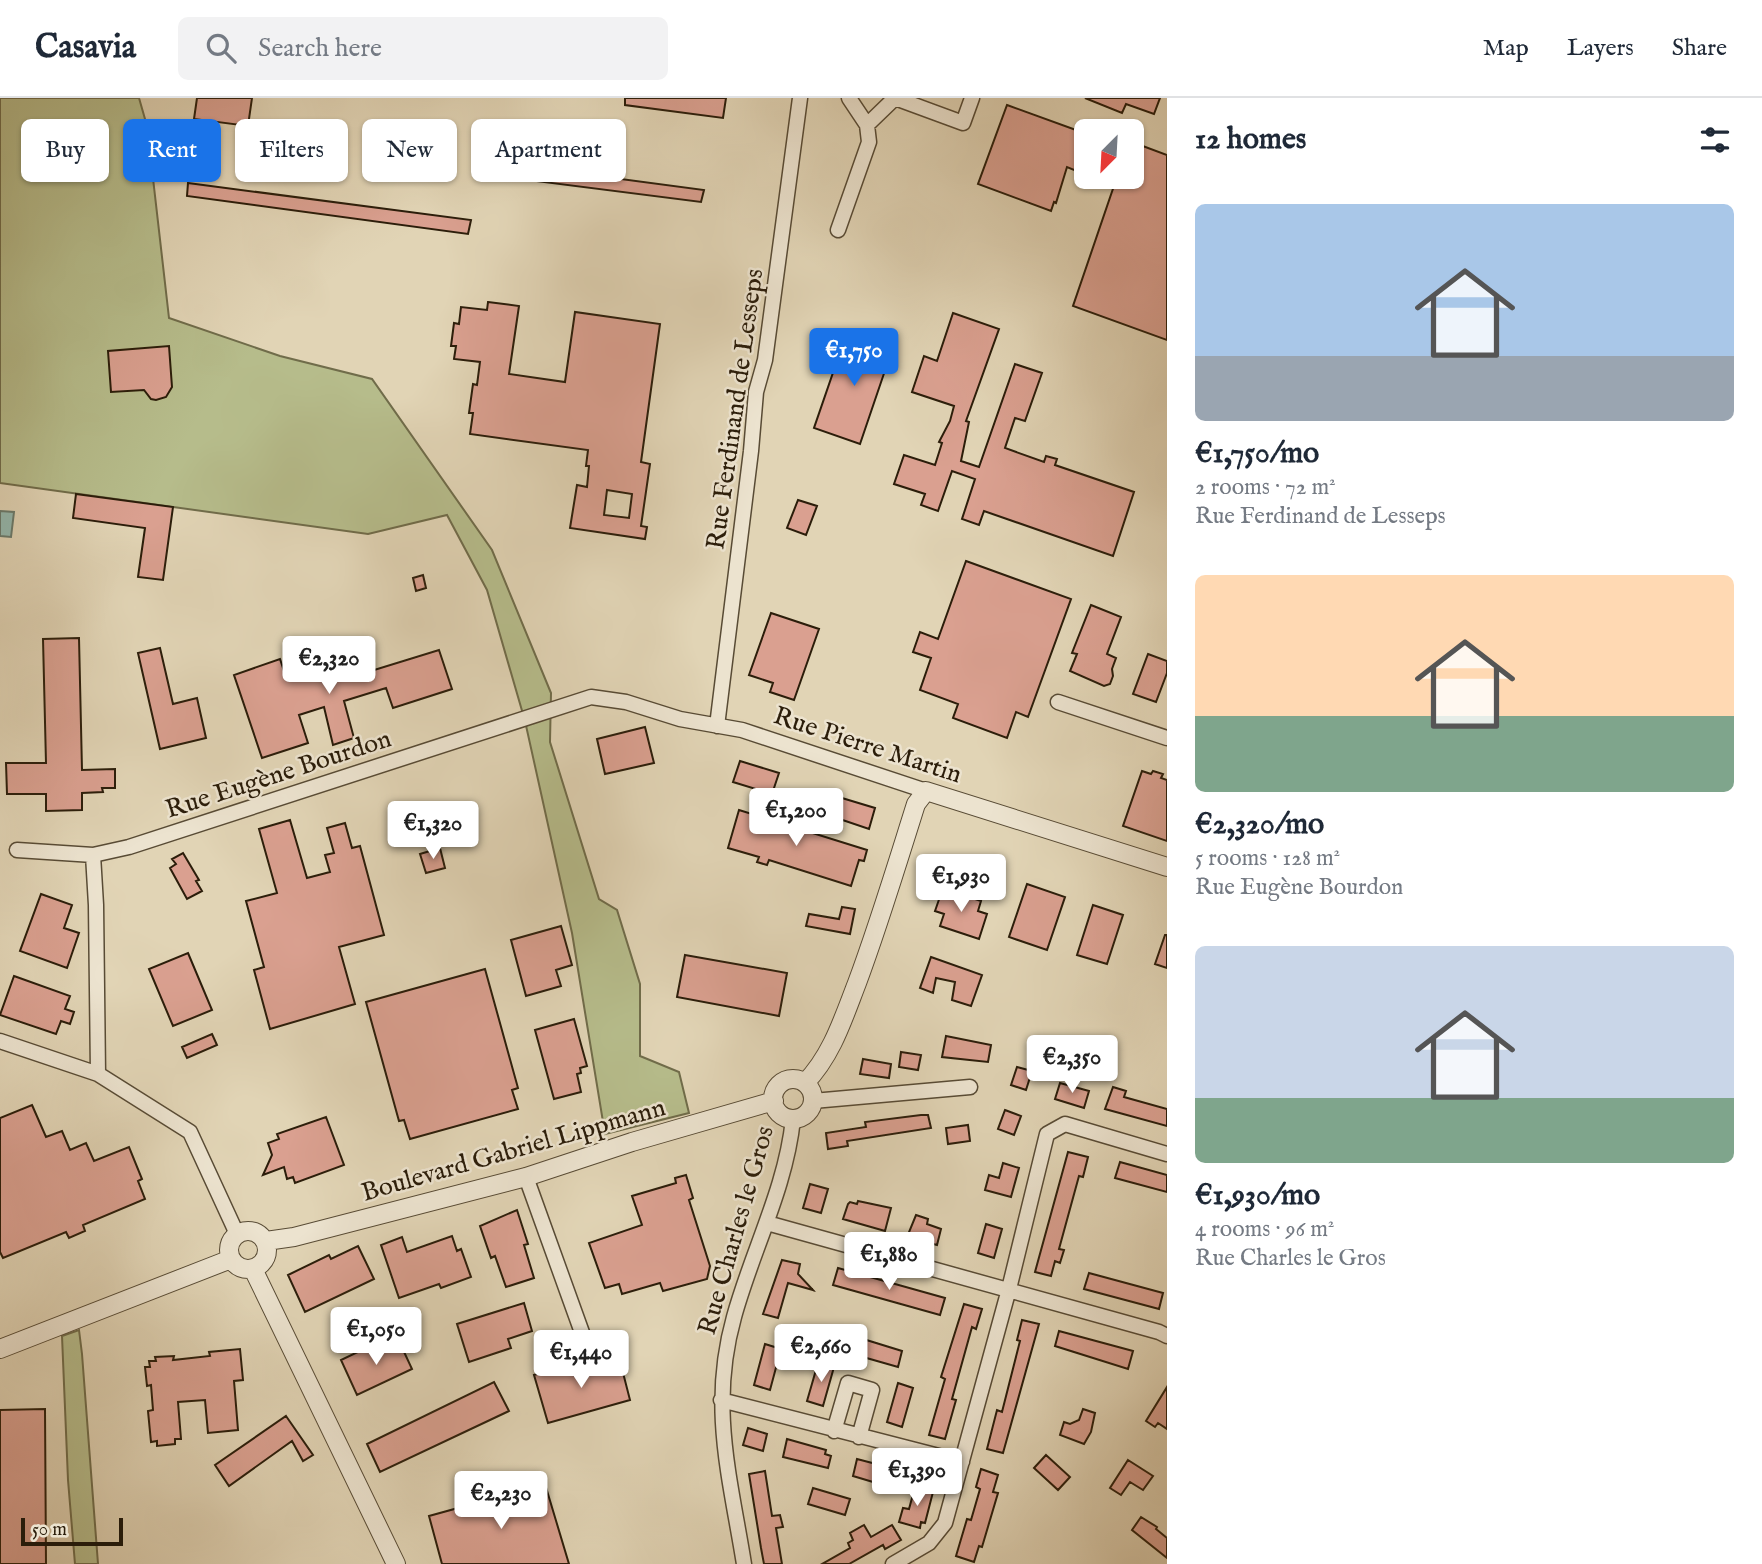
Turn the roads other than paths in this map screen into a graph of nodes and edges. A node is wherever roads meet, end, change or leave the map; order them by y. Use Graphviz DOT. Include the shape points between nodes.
graph roads {
  1 [pos="800,98"];
  2 [pos="849,98"];
  3 [pos="972,98"];
  4 [pos="867,125"];
  5 [pos="838,230"];
  6 [pos="1058,702"];
  7 [pos="550,709"];
  8 [pos="717,726"];
  9 [pos="1167,738"];
  10 [pos="926,791"];
  11 [pos="17,850"];
  12 [pos="93,855"];
  13 [pos="1167,867"];
  14 [pos="0,1041"];
  15 [pos="98,1074"];
  16 [pos="805,1083"];
  17 [pos="970,1087"];
  18 [pos="774,1101"];
  19 [pos="813,1101"];
  20 [pos="793,1119"];
  21 [pos="1167,1154"];
  22 [pos="526,1177"];
  23 [pos="767,1223"];
  24 [pos="237,1234"];
  25 [pos="266,1241"];
  26 [pos="231,1259"];
  27 [pos="253,1269"];
  28 [pos="1009,1289"];
  29 [pos="1167,1336"];
  30 [pos="0,1349"];
  31 [pos="589,1352"];
  32 [pos="721,1400"];
  33 [pos="834,1431"];
  34 [pos="859,1437"];
  35 [pos="962,1462"];
  36 [pos="396,1564"];
  37 [pos="744,1564"];
  38 [pos="893,1564"];
  1 -- 8 [label="street, Rue Ferdinand de Lesseps" via="765,360 756,392"];
  2 -- 4 [label="street"];
  3 -- 4 [label="street" via="963,123 895,98"];
  4 -- 5 [label="street" via="869,142"];
  6 -- 9 [label="street"];
  7 -- 8 [label="street, Rue Pierre Martin" via="591,697"];
  7 -- 12 [label="street, Rue Eugène Bourdon" via="130,847"];
  8 -- 10 [label="street, Rue Pierre Martin" via="742,730"];
  10 -- 13 [label="street, Rue Pierre Martin"];
  10 -- 16 [label="street" via="916,804 874,938 836,1037"];
  11 -- 12 [label="street, Rue Eugène Bourdon"];
  12 -- 15 [label="street"];
  14 -- 15 [label="street"];
  15 -- 24 [label="street" via="190,1132"];
  16 -- 18 [label="street" via="793,1079 780,1084"];
  16 -- 19 [label="street"];
  17 -- 19 [label="street"];
  18 -- 20 [label="street" via="778,1112"];
  18 -- 22 [label="street, Boulevard Gabriel Lippmann"];
  19 -- 20 [label="street" via="809,1112"];
  20 -- 23 [label="street, Rue Charles le Gros"];
  21 -- 28 [label="street" via="1065,1124 1047,1134"];
  22 -- 25 [label="street, Boulevard Gabriel Lippmann"];
  22 -- 31 [label="street"];
  23 -- 28 [label="street"];
  23 -- 32 [label="street, Rue Charles le Gros" via="733,1319"];
  24 -- 25 [label="street" via="256,1232"];
  24 -- 26 [label="street" via="229,1248"];
  25 -- 27 [label="street" via="266,1258"];
  26 -- 27 [label="street" via="241,1268"];
  26 -- 30 [label="street"];
  27 -- 36 [label="street"];
  28 -- 29 [label="street"];
  28 -- 35 [label="street"];
  32 -- 33 [label="street"];
  32 -- 37 [label="street, Rue Charles le Gros" via="727,1478"];
  33 -- 34 [label="street"];
  33 -- 34 [label="street" via="848,1383 872,1390"];
  34 -- 35 [label="street"];
  35 -- 38 [label="street" via="945,1523 929,1543"];
}
